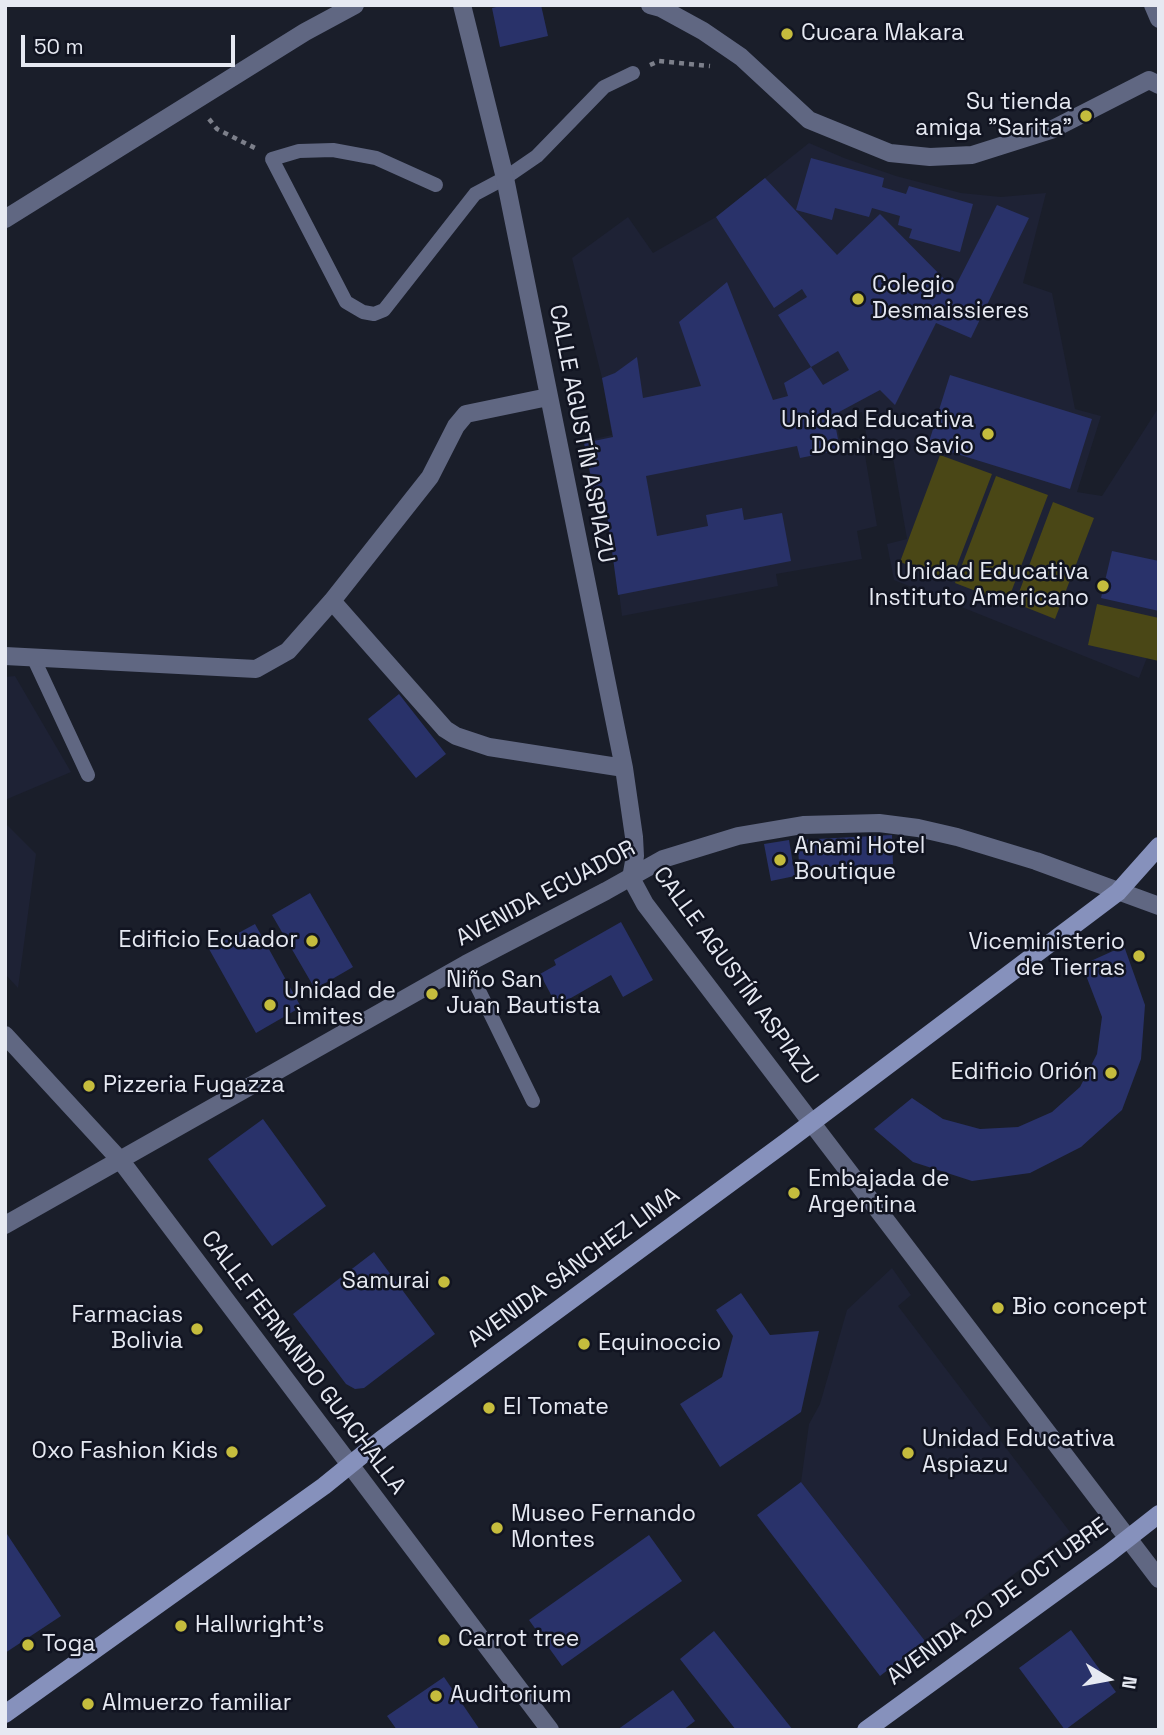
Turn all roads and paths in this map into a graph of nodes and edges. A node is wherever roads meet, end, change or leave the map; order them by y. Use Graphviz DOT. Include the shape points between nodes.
graph roads {
  1 [pos="355,5"];
  2 [pos="462,5"];
  3 [pos="1153,5"];
  4 [pos="658,6"];
  5 [pos="1159,19"];
  6 [pos="713,66"];
  7 [pos="633,73"];
  8 [pos="1159,85"];
  9 [pos="217,129"];
  10 [pos="272,159"];
  11 [pos="505,178"];
  12 [pos="436,185"];
  13 [pos="5,219"];
  14 [pos="548,397"];
  15 [pos="332,601"];
  16 [pos="5,656"];
  17 [pos="33,657"];
  18 [pos="624,768"];
  19 [pos="88,775"];
  20 [pos="1159,846"];
  21 [pos="631,878"];
  22 [pos="1118,892"];
  23 [pos="1159,906"];
  24 [pos="466,964"];
  25 [pos="5,1035"];
  26 [pos="533,1101"];
  27 [pos="811,1122"];
  28 [pos="121,1161"];
  29 [pos="5,1225"];
  30 [pos="349,1465"];
  31 [pos="1159,1514"];
  32 [pos="1128,1537"];
  33 [pos="1159,1579"];
  34 [pos="5,1714"];
  35 [pos="550,1730"];
  36 [pos="866,1730"];
  1 -- 13 [label="street"];
  2 -- 11 [label="street, CALLE AGUSTÍN ASPIAZU"];
  3 -- 5 [label="street"];
  4 -- 8 [label="street" via="741,57 809,120 890,153 930,158 972,155 1052,130 1149,80"];
  6 -- 7 [label="path" via="659,61"];
  7 -- 11 [label="lane" via="604,87 537,156"];
  9 -- 10 [label="path"];
  10 -- 11 [label="lane" via="346,302 374,314 384,310 475,194"];
  10 -- 12 [label="lane" via="299,151 333,150 376,158"];
  11 -- 14 [label="street, CALLE AGUSTÍN ASPIAZU"];
  14 -- 15 [label="street" via="466,414 430,477"];
  14 -- 18 [label="street, CALLE AGUSTÍN ASPIAZU"];
  15 -- 17 [label="street" via="288,651 256,669"];
  15 -- 18 [label="street" via="456,736 489,747"];
  16 -- 17 [label="street"];
  17 -- 19 [label="lane"];
  18 -- 21 [label="street, CALLE AGUSTÍN ASPIAZU" via="634,837"];
  20 -- 22 [label="main road, AVENIDA SÁNCHEZ LIMA"];
  21 -- 22 [label="street, AVENIDA ECUADOR" via="663,859 738,836 803,825 879,823 957,837"];
  21 -- 24 [label="street, AVENIDA ECUADOR"];
  21 -- 27 [label="street, CALLE AGUSTÍN ASPIAZU" via="645,904"];
  22 -- 23 [label="street, AVENIDA ECUADOR"];
  22 -- 27 [label="main road, AVENIDA SÁNCHEZ LIMA"];
  24 -- 26 [label="lane"];
  24 -- 28 [label="street, AVENIDA ECUADOR"];
  25 -- 28 [label="street, CALLE FERNANDO GUACHALLA"];
  27 -- 30 [label="main road, AVENIDA SÁNCHEZ LIMA"];
  27 -- 32 [label="street, CALLE AGUSTÍN ASPIAZU"];
  28 -- 29 [label="street, AVENIDA ECUADOR"];
  28 -- 30 [label="street, CALLE FERNANDO GUACHALLA"];
  30 -- 34 [label="main road, AVENIDA SÁNCHEZ LIMA"];
  30 -- 35 [label="street, CALLE FERNANDO GUACHALLA"];
  31 -- 32 [label="main road, AVENIDA 20 DE OCTUBRE"];
  32 -- 33 [label="street, CALLE AGUSTÍN ASPIAZU"];
  32 -- 36 [label="main road, AVENIDA 20 DE OCTUBRE"];
}
